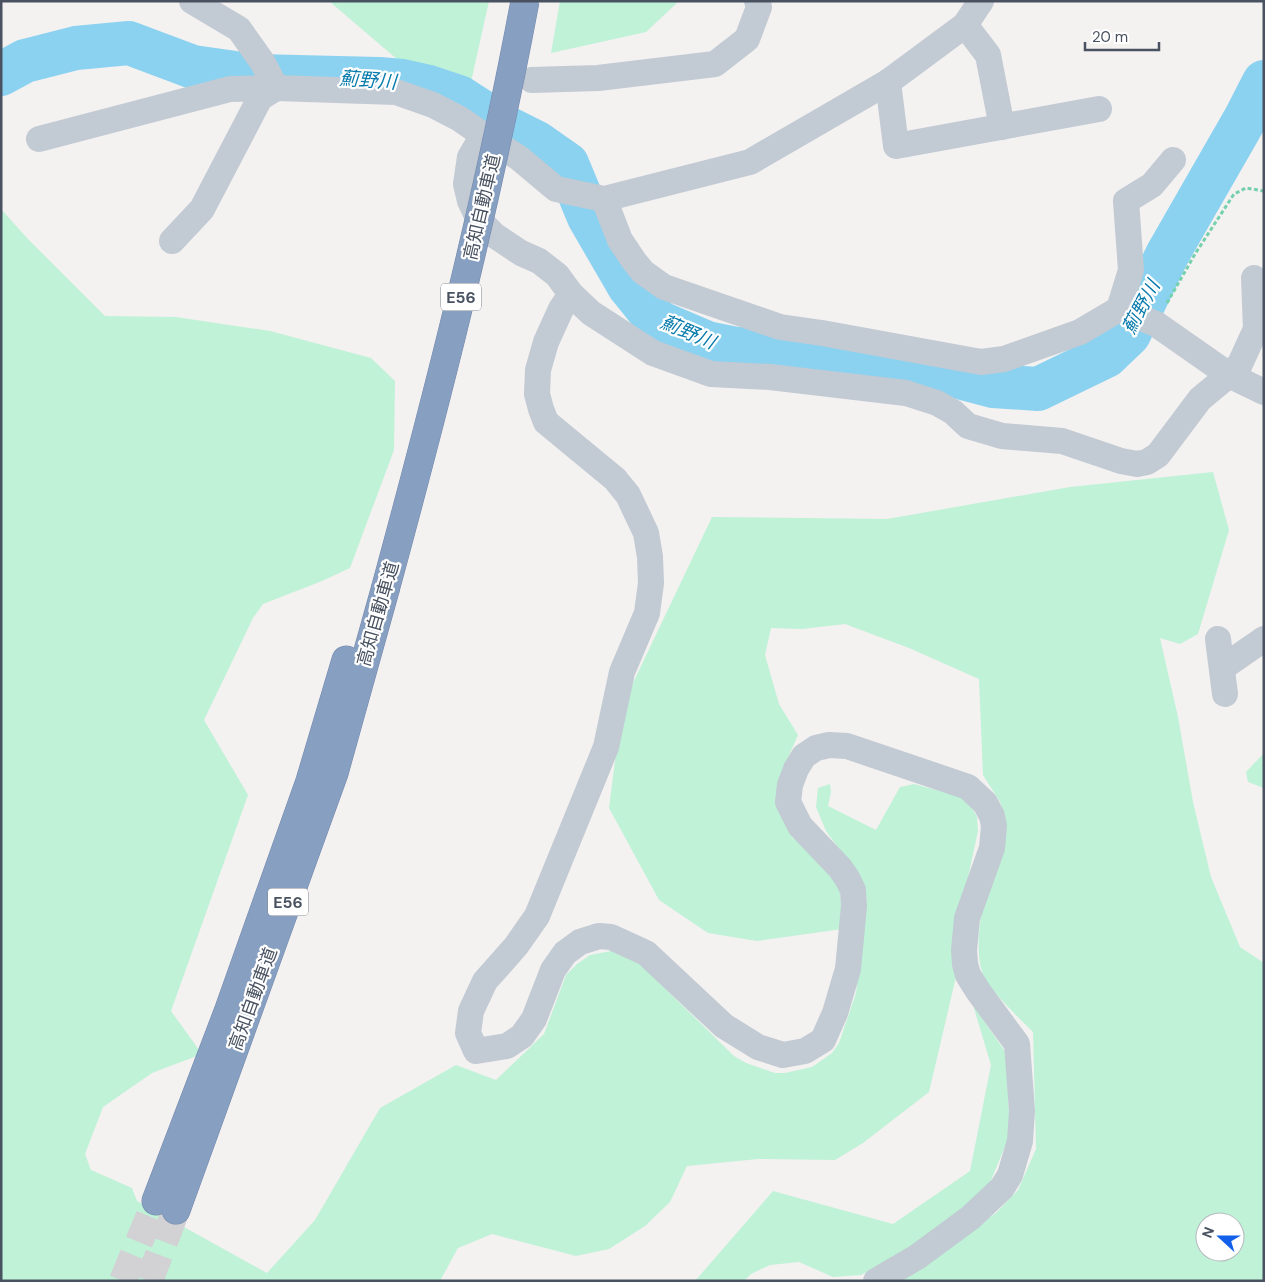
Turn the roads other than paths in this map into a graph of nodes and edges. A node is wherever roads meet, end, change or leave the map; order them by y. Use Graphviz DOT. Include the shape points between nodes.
graph roads {
  1 [pos="192,1"];
  2 [pos="506,1"];
  3 [pos="525,1"];
  4 [pos="757,1"];
  5 [pos="981,1"];
  6 [pos="965,25"];
  7 [pos="532,80"];
  8 [pos="888,82"];
  9 [pos="276,88"];
  10 [pos="1099,109"];
  11 [pos="1002,127"];
  12 [pos="483,135"];
  13 [pos="38,138"];
  14 [pos="1173,160"];
  15 [pos="604,199"];
  16 [pos="172,241"];
  17 [pos="1254,278"];
  18 [pos="571,294"];
  19 [pos="1119,309"];
  20 [pos="1260,329"];
  21 [pos="1229,375"];
  22 [pos="1264,392"];
  23 [pos="377,589"];
  24 [pos="1218,639"];
  25 [pos="1264,639"];
  26 [pos="1222,668"];
  27 [pos="1225,694"];
  28 [pos="166,1206"];
  29 [pos="876,1281"];
  1 -- 9 [label="street" via="239,29"];
  2 -- 23 [label="highway, 高知自動車道 / E56" via="487,106"];
  3 -- 23 [label="highway, 高知自動車道 / E56, bridge" via="506,103 460,302"];
  4 -- 7 [label="street" via="759,7 747,39 715,64 598,78"];
  5 -- 6 [label="street"];
  6 -- 8 [label="street"];
  6 -- 11 [label="street" via="988,55"];
  8 -- 11 [label="street" via="896,146"];
  8 -- 15 [label="street" via="750,162"];
  9 -- 12 [label="street" via="396,92 433,105"];
  9 -- 13 [label="street" via="230,89"];
  9 -- 16 [label="street" via="260,98 202,209"];
  10 -- 11 [label="street"];
  12 -- 15 [label="street" via="519,158 556,189"];
  12 -- 18 [label="street" via="470,157 466,184 479,220 494,236 551,270"];
  14 -- 19 [label="street" via="1152,185 1126,201 1131,270"];
  15 -- 19 [label="street" via="620,240 643,272 664,287 780,327 981,362 1004,359 1080,332"];
  17 -- 20 [label="street"];
  18 -- 21 [label="street" via="591,313 653,353 711,374 770,377 906,393 953,412 968,426 1002,436 1062,441 1137,464 1158,456 1200,399"];
  18 -- 29 [label="street" via="546,342 538,370 537,394 546,422 615,479 632,502 646,533 650,557 648,605 622,672 606,747 537,916 485,981 471,1011 468,1033 476,1051 507,1046 522,1036 534,1019 552,970 565,953 580,942 599,936 611,937 646,953 724,1026 758,1047 783,1055 805,1051 823,1040 835,1012 848,969 854,906 847,878 800,826 788,802 790,785 804,756 816,748 847,746 968,787 985,803 994,826 992,848 967,918 966,964 968,975 978,991 1017,1044 1022,1111 1020,1141 1010,1175 986,1204 918,1257"];
  19 -- 21 [label="street" via="1156,324"];
  20 -- 21 [label="street" via="1240,364"];
  21 -- 22 [label="street"];
  23 -- 28 [label="highway, 高知自動車道 / E56" via="334,773"];
  24 -- 26 [label="street"];
  25 -- 26 [label="street"];
  26 -- 27 [label="street"];
}
